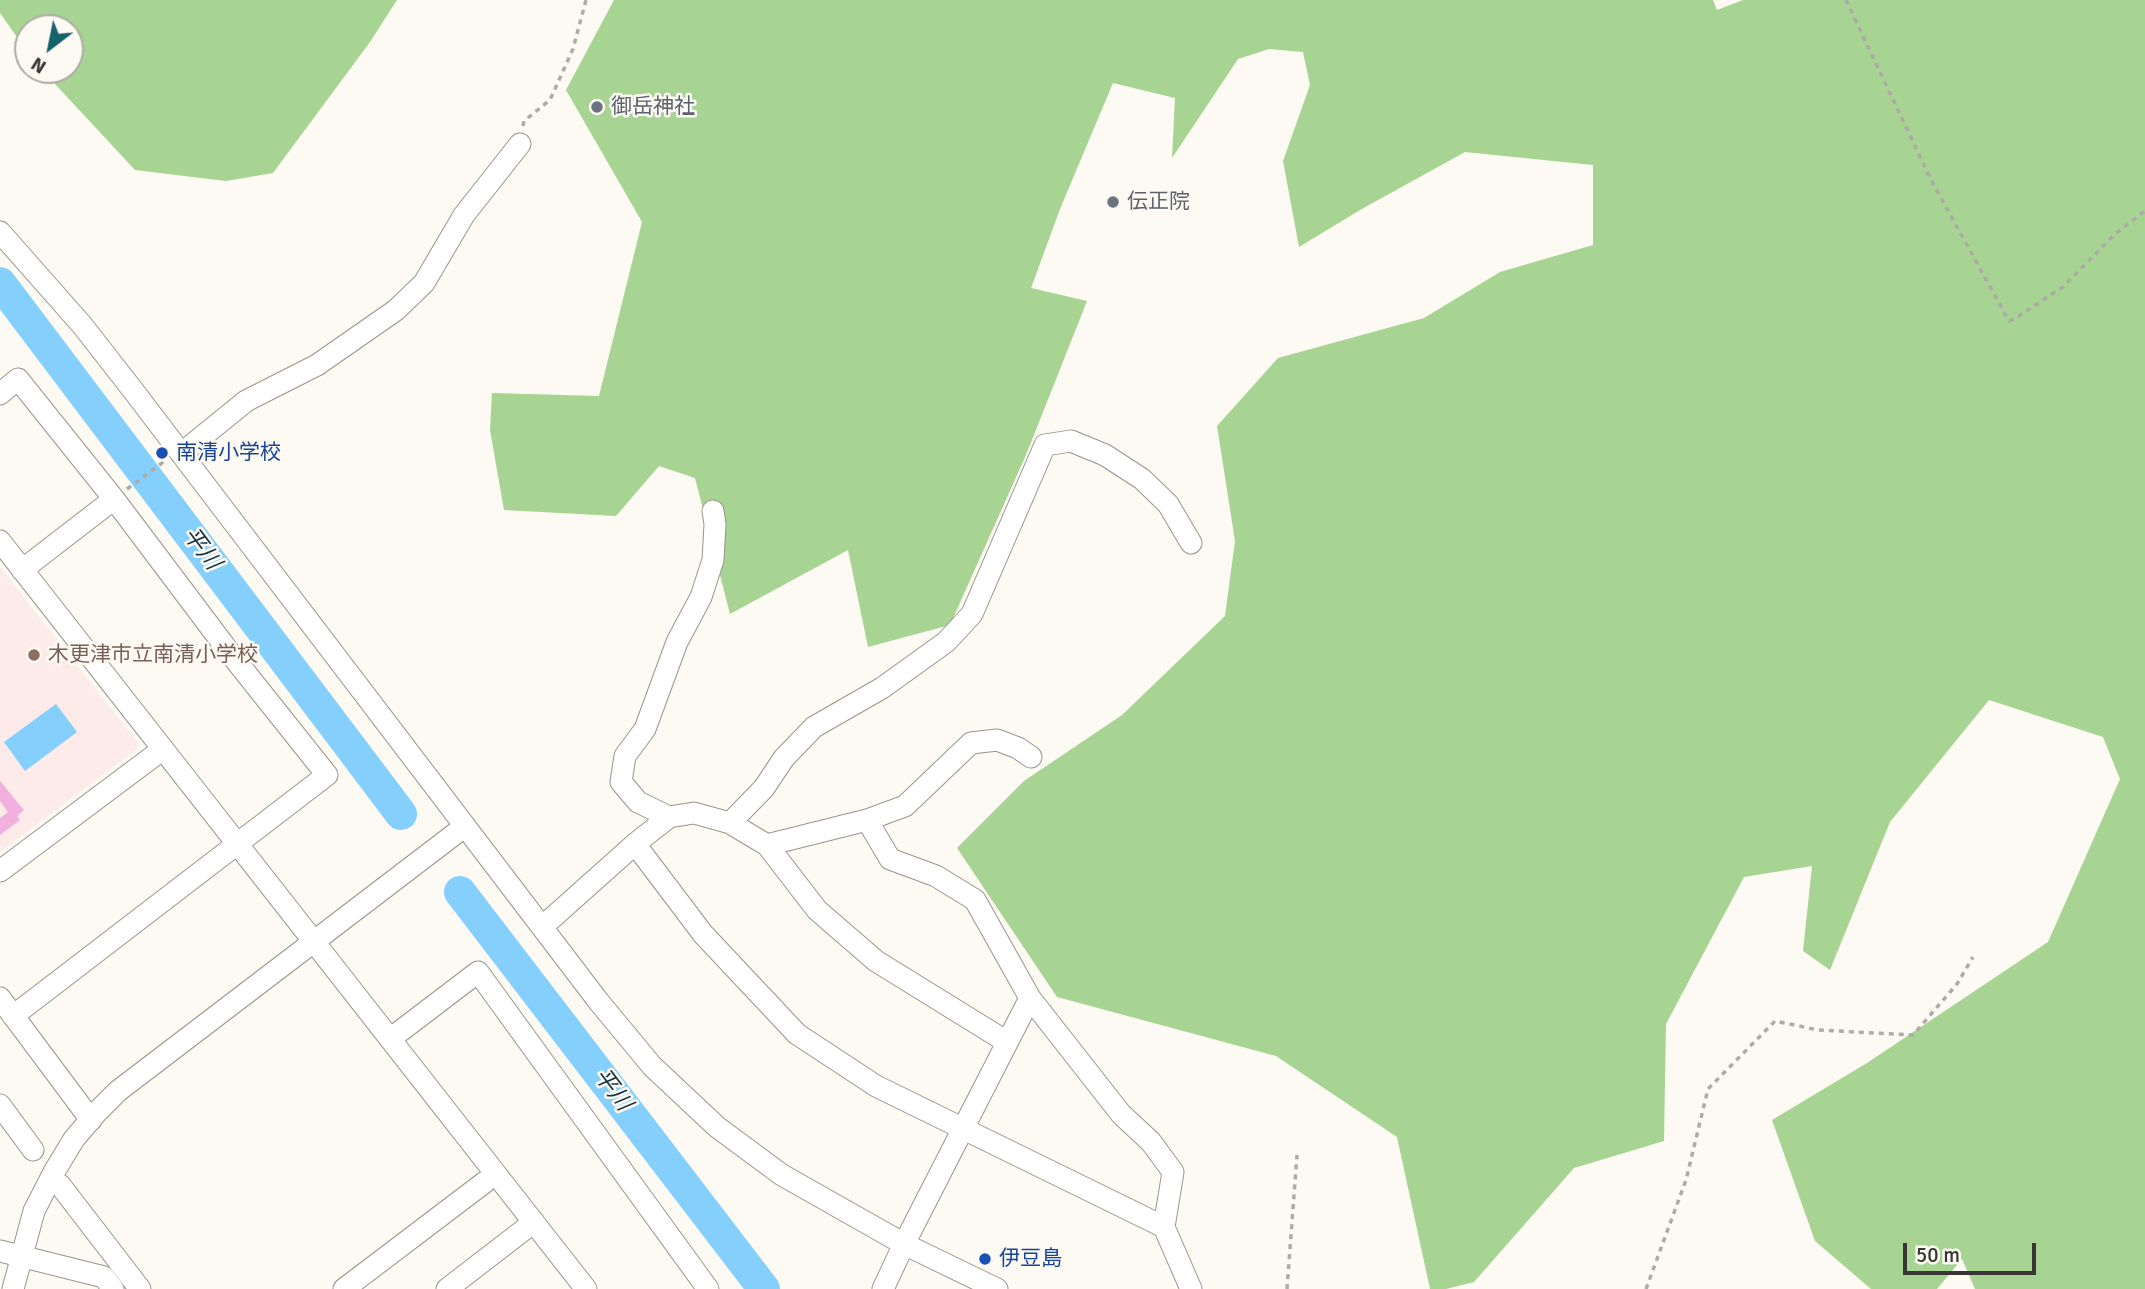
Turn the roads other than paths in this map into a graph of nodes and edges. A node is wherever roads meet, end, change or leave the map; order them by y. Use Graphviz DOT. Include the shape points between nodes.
graph roads {
  1 [pos="520,144"];
  2 [pos="2,236"];
  3 [pos="0,394"];
  4 [pos="173,458"];
  5 [pos="119,495"];
  6 [pos="713,511"];
  7 [pos="0,541"];
  8 [pos="1191,543"];
  9 [pos="22,570"];
  10 [pos="163,749"];
  11 [pos="1031,757"];
  12 [pos="669,817"];
  13 [pos="867,820"];
  14 [pos="730,823"];
  15 [pos="464,827"];
  16 [pos="237,844"];
  17 [pos="635,844"];
  18 [pos="767,845"];
  19 [pos="0,870"];
  20 [pos="542,927"];
  21 [pos="314,942"];
  22 [pos="0,998"];
  23 [pos="1030,998"];
  24 [pos="13,1016"];
  25 [pos="390,1039"];
  26 [pos="1007,1042"];
  27 [pos="0,1105"];
  28 [pos="91,1119"];
  29 [pos="963,1128"];
  30 [pos="33,1150"];
  31 [pos="485,1182"];
  32 [pos="60,1185"];
  33 [pos="534,1222"];
  34 [pos="1164,1227"];
  35 [pos="904,1244"];
  36 [pos="10,1254"];
  37 [pos="451,1288"];
  38 [pos="13,1289"];
  39 [pos="113,1289"];
  40 [pos="140,1289"];
  41 [pos="344,1289"];
  42 [pos="586,1289"];
  43 [pos="708,1289"];
  44 [pos="883,1289"];
  45 [pos="998,1289"];
  46 [pos="1191,1289"];
  1 -- 4 [label="street" via="464,215 424,283 396,310 317,365 246,401"];
  2 -- 4 [label="street" via="82,325"];
  3 -- 5 [label="street" via="18,379"];
  4 -- 15 [label="street"];
  5 -- 9 [label="street"];
  5 -- 16 [label="street" via="233,657 327,775"];
  6 -- 12 [label="street" via="712,561 701,597 677,642 645,729 625,756 621,782 638,802"];
  7 -- 9 [label="street"];
  8 -- 14 [label="street" via="1168,504 1105,455 1071,441 1045,445 972,614 946,642 892,681 814,727"];
  9 -- 10 [label="street"];
  10 -- 16 [label="street"];
  10 -- 19 [label="street"];
  11 -- 13 [label="street" via="997,740 971,743 905,806"];
  12 -- 14 [label="street" via="694,814"];
  12 -- 17 [label="street"];
  13 -- 18 [label="street"];
  13 -- 23 [label="street" via="890,859 936,876 975,900"];
  14 -- 18 [label="street"];
  15 -- 20 [label="street"];
  15 -- 21 [label="street"];
  16 -- 21 [label="street"];
  16 -- 24 [label="street"];
  17 -- 20 [label="street"];
  17 -- 29 [label="street" via="704,934 797,1034 876,1086"];
  18 -- 26 [label="street" via="817,909 876,961"];
  20 -- 35 [label="street" via="634,1047 717,1127 782,1175"];
  21 -- 25 [label="street"];
  21 -- 28 [label="street" via="118,1091"];
  22 -- 24 [label="street"];
  23 -- 26 [label="street"];
  23 -- 34 [label="street" via="1172,1172"];
  24 -- 28 [label="street"];
  25 -- 33 [label="street"];
  25 -- 43 [label="street" via="478,972"];
  26 -- 29 [label="street"];
  27 -- 30 [label="street"];
  28 -- 36 [label="street" via="54,1172"];
  29 -- 34 [label="street"];
  29 -- 35 [label="street"];
  31 -- 41 [label="street"];
  32 -- 40 [label="street"];
  33 -- 37 [label="street"];
  33 -- 42 [label="street"];
  34 -- 46 [label="street"];
  35 -- 44 [label="street"];
  35 -- 45 [label="street"];
  36 -- 38 [label="street"];
  36 -- 39 [label="street" via="104,1277"];
}
